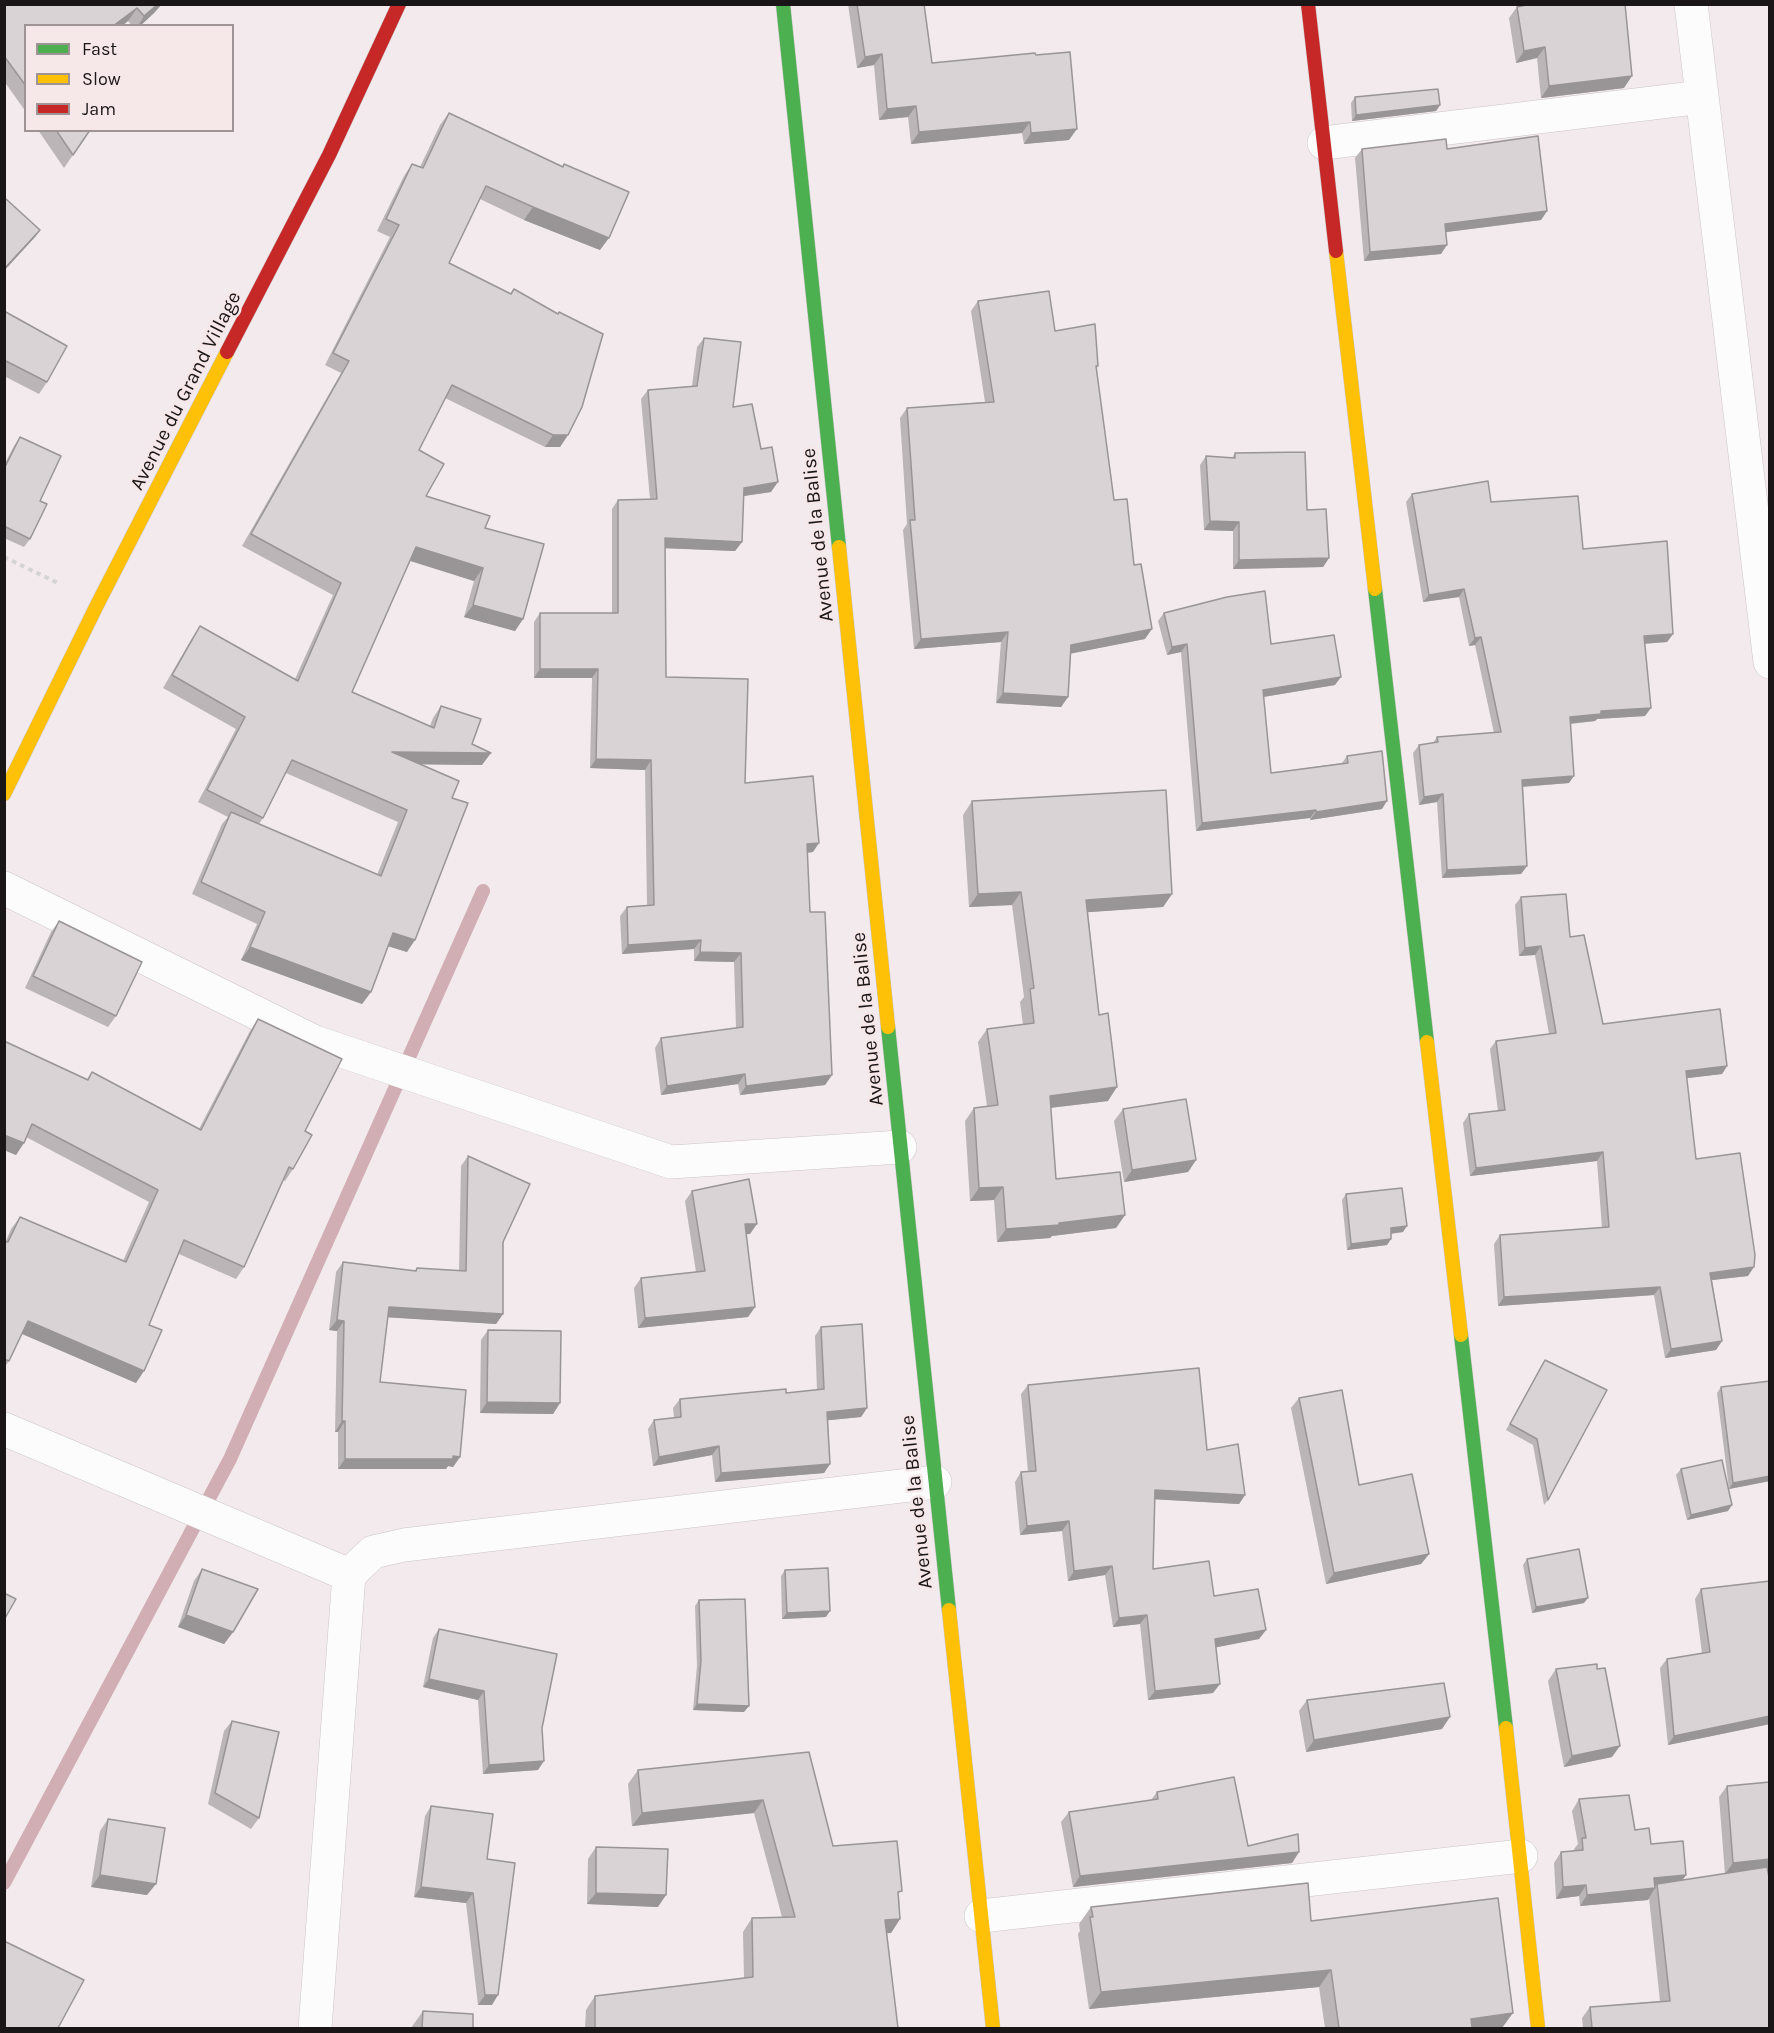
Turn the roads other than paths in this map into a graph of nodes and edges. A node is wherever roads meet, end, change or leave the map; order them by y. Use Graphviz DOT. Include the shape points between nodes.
graph roads {
  1 [pos="399,4"];
  2 [pos="783,4"];
  3 [pos="1308,4"];
  4 [pos="1691,4"];
  5 [pos="1702,97"];
  6 [pos="1324,143"];
  7 [pos="1770,662"];
  8 [pos="4,794"];
  9 [pos="4,888"];
  10 [pos="900,1147"];
  11 [pos="4,1429"];
  12 [pos="935,1482"];
  13 [pos="350,1575"];
  14 [pos="1521,1856"];
  15 [pos="981,1916"];
  16 [pos="315,2028"];
  17 [pos="993,2028"];
  18 [pos="1538,2028"];
  1 -- 8 [label="street, Avenue du Grand Village" via="329,155"];
  2 -- 10 [label="street, Avenue de la Balise"];
  3 -- 6 [label="street"];
  4 -- 5 [label="street"];
  5 -- 6 [label="street"];
  5 -- 7 [label="street"];
  6 -- 14 [label="street"];
  9 -- 10 [label="street" via="315,1042 671,1162"];
  10 -- 12 [label="street, Avenue de la Balise"];
  11 -- 13 [label="street"];
  12 -- 13 [label="street" via="404,1545 373,1552"];
  12 -- 15 [label="street, Avenue de la Balise"];
  13 -- 16 [label="street"];
  14 -- 15 [label="street"];
  14 -- 18 [label="street"];
  15 -- 17 [label="street, Avenue de la Balise"];
}
